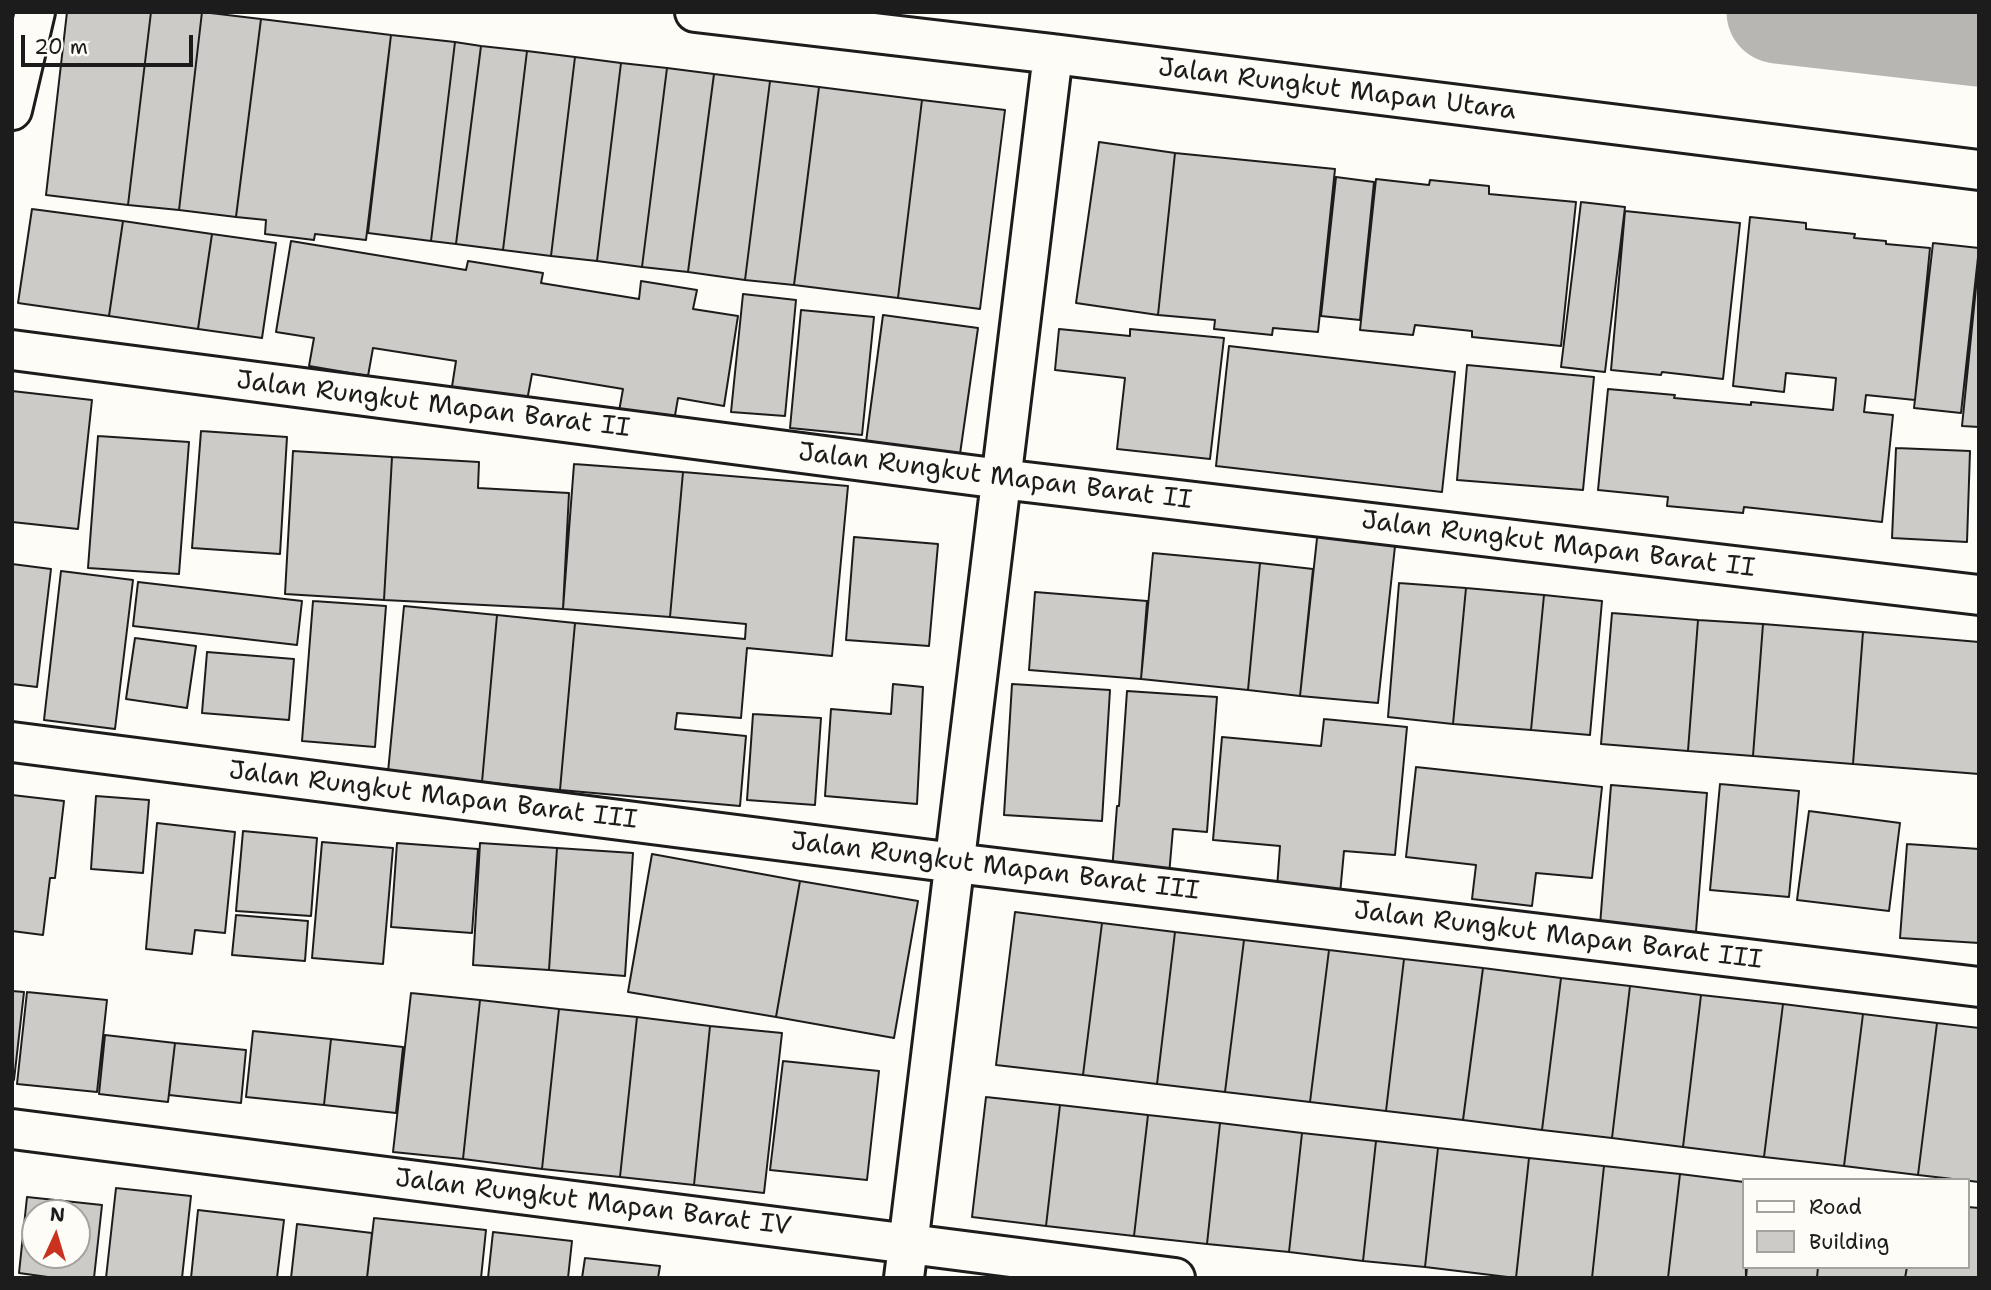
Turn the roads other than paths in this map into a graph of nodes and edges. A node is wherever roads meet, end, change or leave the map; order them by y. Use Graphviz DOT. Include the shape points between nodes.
graph roads {
  1 [pos="35,12"];
  2 [pos="695,12"];
  3 [pos="1053,54"];
  4 [pos="12,110"];
  5 [pos="1979,170"];
  6 [pos="12,350"];
  7 [pos="1001,479"];
  8 [pos="1979,595"];
  9 [pos="12,742"];
  10 [pos="955,863"];
  11 [pos="1979,987"];
  12 [pos="12,1129"];
  13 [pos="906,1261"];
  14 [pos="1175,1278"];
  1 -- 4 [label="street"];
  2 -- 3 [label="street, Jalan Rungkut Mapan Utara"];
  3 -- 5 [label="street, Jalan Rungkut Mapan Utara"];
  3 -- 7 [label="street"];
  6 -- 7 [label="street, Jalan Rungkut Mapan Barat II"];
  7 -- 8 [label="street, Jalan Rungkut Mapan Barat II"];
  7 -- 10 [label="street"];
  9 -- 10 [label="street, Jalan Rungkut Mapan Barat III"];
  10 -- 11 [label="street, Jalan Rungkut Mapan Barat III"];
  10 -- 13 [label="street"];
  12 -- 13 [label="street, Jalan Rungkut Mapan Barat IV"];
  13 -- 14 [label="street, Jalan Rungkut Mapan Barat IV"];
}
